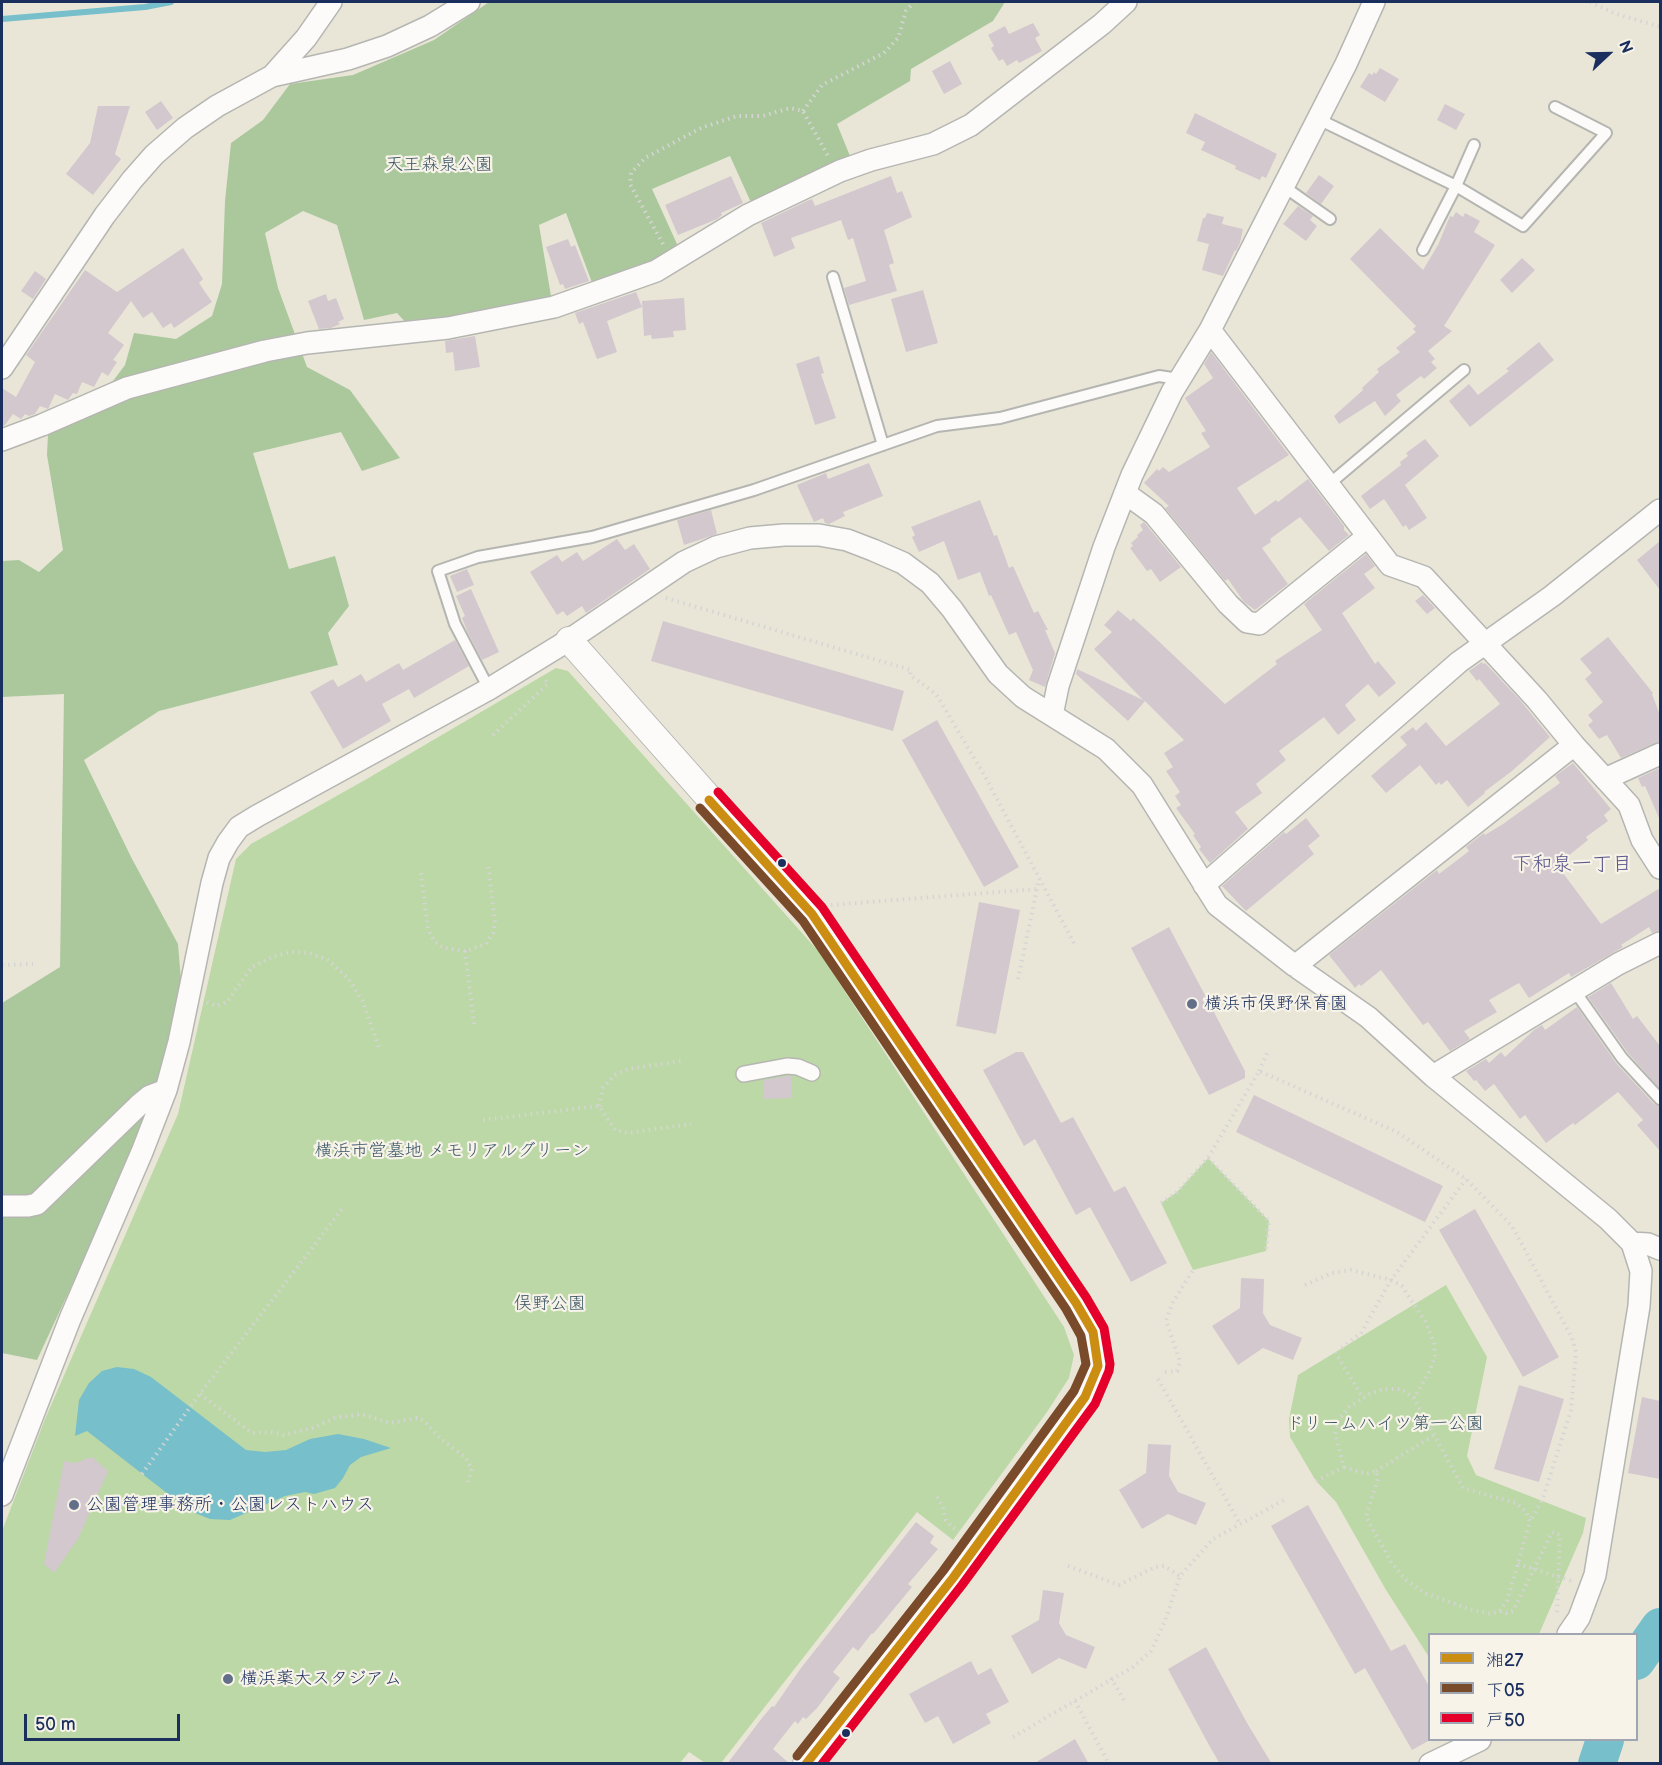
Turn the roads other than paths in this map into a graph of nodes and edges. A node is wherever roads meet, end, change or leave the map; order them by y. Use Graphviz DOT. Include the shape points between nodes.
graph roads {
  1 [pos="331,2"];
  2 [pos="469,2"];
  3 [pos="1126,2"];
  4 [pos="1374,2"];
  5 [pos="272,76"];
  6 [pos="1555,107"];
  7 [pos="1318,119"];
  8 [pos="1474,145"];
  9 [pos="1283,186"];
  10 [pos="1456,186"];
  11 [pos="1330,219"];
  12 [pos="1423,250"];
  13 [pos="833,277"];
  14 [pos="1210,330"];
  15 [pos="2,368"];
  16 [pos="1464,370"];
  17 [pos="1179,380"];
  18 [pos="2,440"];
  19 [pos="883,445"];
  20 [pos="1328,485"];
  21 [pos="1125,493"];
  22 [pos="1660,510"];
  23 [pos="1368,536"];
  24 [pos="569,640"];
  25 [pos="1484,643"];
  26 [pos="489,689"];
  27 [pos="1053,715"];
  28 [pos="1574,745"];
  29 [pos="1660,754"];
  30 [pos="1605,780"];
  31 [pos="1660,868"];
  32 [pos="1204,885"];
  33 [pos="1660,943"];
  34 [pos="1295,966"];
  35 [pos="1575,990"];
  36 [pos="812,1073"];
  37 [pos="744,1074"];
  38 [pos="1433,1076"];
  39 [pos="166,1090"];
  40 [pos="1660,1099"];
  41 [pos="2,1206"];
  42 [pos="1632,1243"];
  43 [pos="1660,1249"];
  44 [pos="2,1495"];
  45 [pos="1569,1633"];
  46 [pos="1478,1741"];
  47 [pos="806,1764"];
  48 [pos="1430,1764"];
  1 -- 5 [label="street"];
  2 -- 5 [label="street" via="387,46"];
  3 -- 18 [label="street" via="971,124 933,144 836,173 748,215 656,271 554,307 448,328 265,351 128,388"];
  4 -- 7 [label="street"];
  5 -- 15 [label="street" via="217,106 154,155 105,214"];
  6 -- 10 [label="lane" via="1606,133 1523,226"];
  7 -- 9 [label="street"];
  7 -- 10 [label="lane"];
  8 -- 10 [label="lane"];
  9 -- 11 [label="lane"];
  9 -- 14 [label="street"];
  10 -- 12 [label="lane"];
  13 -- 19 [label="lane"];
  14 -- 17 [label="street"];
  14 -- 20 [label="street"];
  16 -- 20 [label="lane"];
  17 -- 19 [label="lane" via="1159,376 1000,418 937,426"];
  17 -- 21 [label="street"];
  19 -- 26 [label="lane" via="754,490 592,537 478,557 438,571 455,624"];
  20 -- 23 [label="street"];
  21 -- 23 [label="street" via="1154,514 1247,622 1259,624"];
  21 -- 27 [label="street" via="1066,664"];
  22 -- 25 [label="street" via="1552,596"];
  23 -- 25 [label="street" via="1390,565 1424,577"];
  24 -- 26 [label="street"];
  24 -- 27 [label="street" via="667,572 716,547 750,538 819,535 847,540 903,563 930,583 998,674"];
  24 -- 47 [label="street" via="812,914 1093,1332 1098,1366 1084,1397 953,1578"];
  25 -- 28 [label="street"];
  25 -- 32 [label="street"];
  26 -- 39 [label="street" via="239,827 219,858 212,883"];
  27 -- 32 [label="street" via="1106,749 1142,784"];
  28 -- 30 [label="street"];
  28 -- 34 [label="street"];
  29 -- 30 [label="street"];
  30 -- 31 [label="street" via="1629,805 1642,840"];
  32 -- 34 [label="street" via="1216,905"];
  33 -- 35 [label="street"];
  34 -- 38 [label="street" via="1368,1017"];
  35 -- 38 [label="street"];
  35 -- 40 [label="lane" via="1622,1058"];
  36 -- 37 [label="street" via="787,1066"];
  38 -- 42 [label="street"];
  39 -- 41 [label="street" via="139,1105 37,1204"];
  39 -- 44 [label="street" via="70,1319"];
  42 -- 43 [label="street"];
  42 -- 45 [label="street" via="1641,1271 1639,1306 1595,1575 1579,1618"];
  46 -- 48 [label="street"];
}
